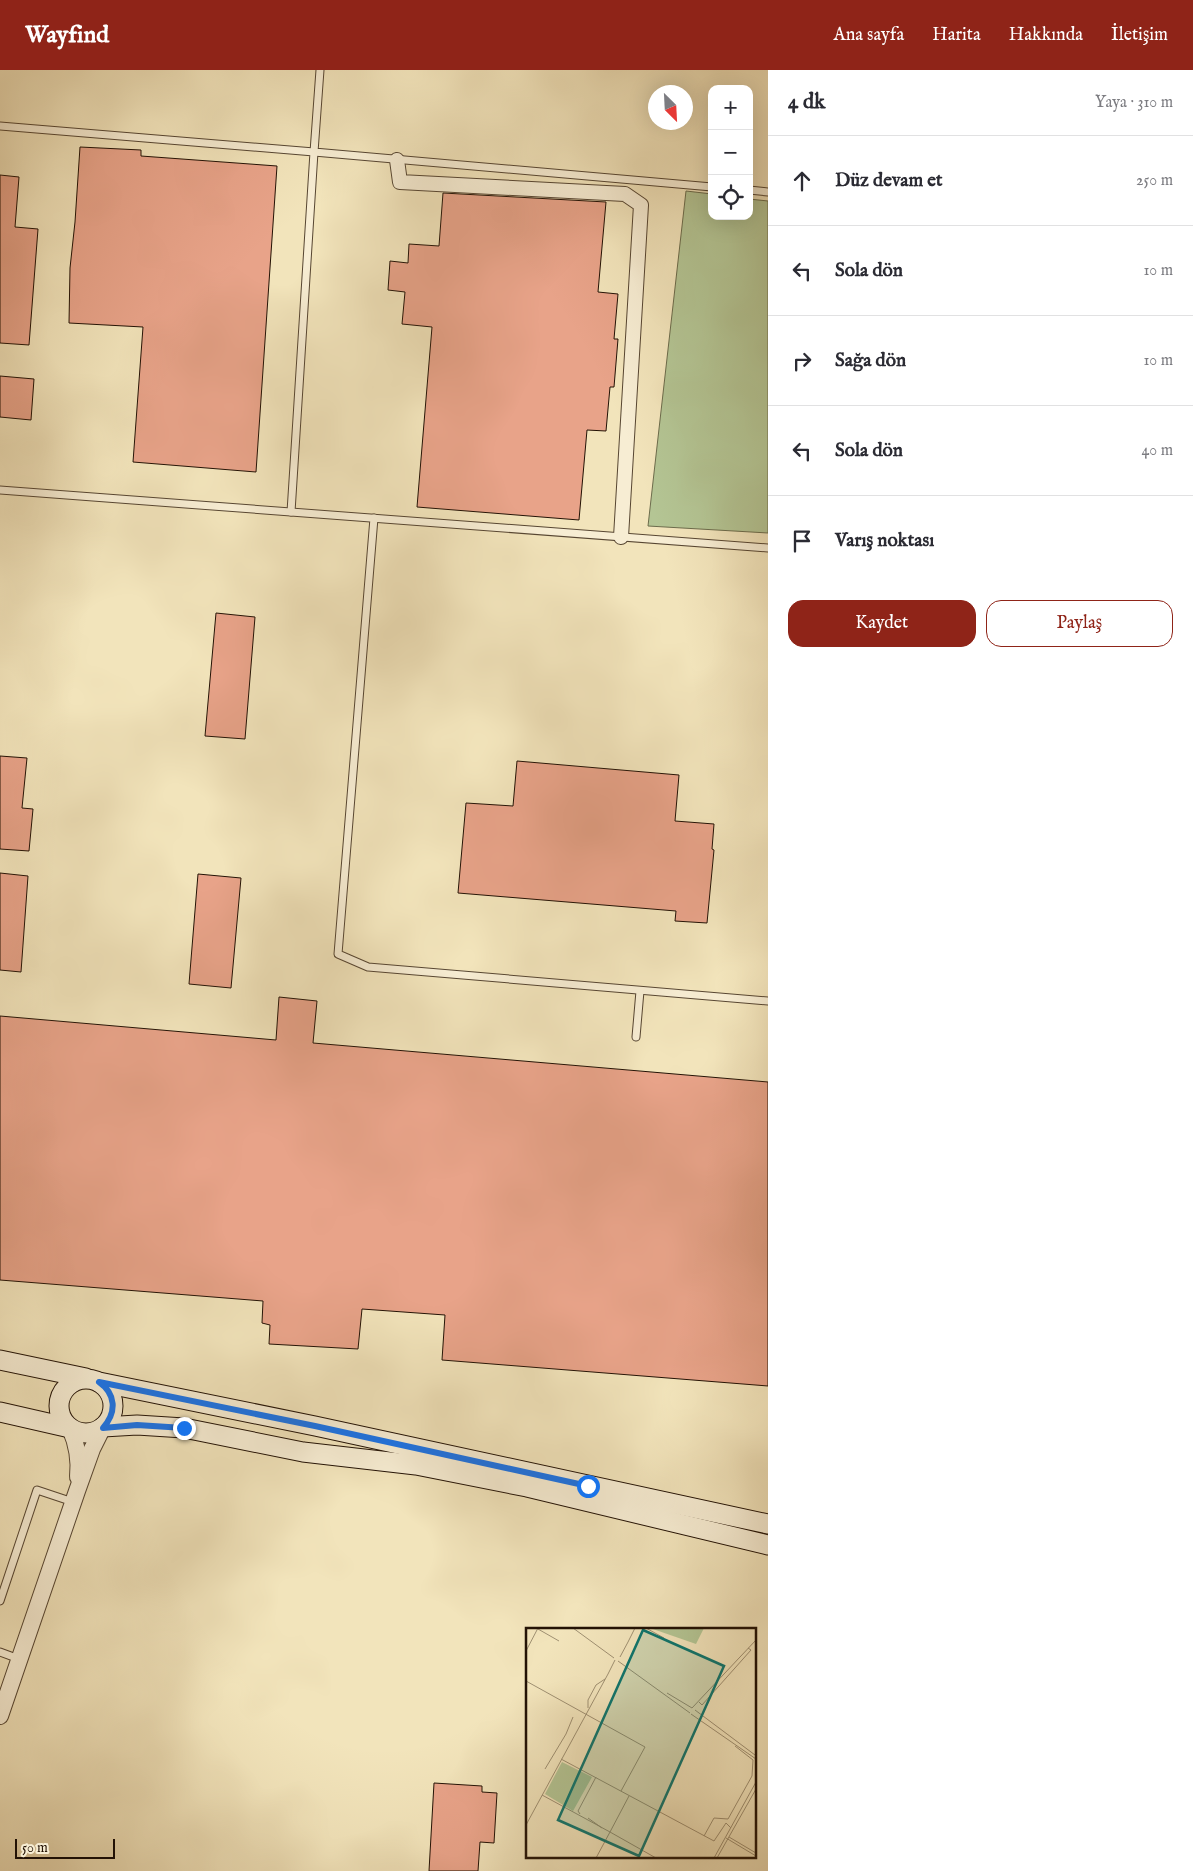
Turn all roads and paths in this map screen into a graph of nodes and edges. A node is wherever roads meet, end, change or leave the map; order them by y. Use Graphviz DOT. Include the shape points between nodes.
graph roads {
  1 [pos="320,70"];
  2 [pos="0,126"];
  3 [pos="314,152"];
  4 [pos="397,160"];
  5 [pos="708,187"];
  6 [pos="753,190"];
  7 [pos="768,192"];
  8 [pos="0,490"];
  9 [pos="291,512"];
  10 [pos="374,518"];
  11 [pos="621,537"];
  12 [pos="768,548"];
  13 [pos="640,991"];
  14 [pos="768,1001"];
  15 [pos="636,1037"];
  16 [pos="0,1360"];
  17 [pos="94,1380"];
  18 [pos="0,1412"];
  19 [pos="70,1428"];
  20 [pos="103,1428"];
  21 [pos="75,1497"];
  22 [pos="766,1523"];
  23 [pos="768,1545"];
  24 [pos="0,1601"];
  25 [pos="0,1652"];
  26 [pos="20,1659"];
  27 [pos="0,1716"];
  1 -- 3 [label="lane"];
  2 -- 3 [label="lane"];
  3 -- 4 [label="lane"];
  3 -- 9 [label="lane"];
  4 -- 5 [label="lane"];
  4 -- 11 [label="street" via="400,182 625,194 641,205"];
  6 -- 7 [label="lane"];
  8 -- 9 [label="lane"];
  9 -- 10 [label="lane"];
  10 -- 11 [label="lane"];
  10 -- 13 [label="lane" via="338,954 368,967"];
  11 -- 12 [label="lane"];
  13 -- 14 [label="lane"];
  13 -- 15 [label="lane"];
  16 -- 17 [label="main road"];
  17 -- 19 [label="main road" via="73,1382 61,1396 60,1413"];
  17 -- 20 [label="main road" via="106,1387 113,1403 113,1412"];
  17 -- 22 [label="main road"];
  18 -- 19 [label="main road"];
  19 -- 20 [label="main road" via="86,1434"];
  19 -- 21 [label="street" via="76,1443 79,1468"];
  20 -- 21 [label="street"];
  20 -- 23 [label="main road" via="137,1425 184,1428 304,1452 416,1465 527,1487"];
  21 -- 24 [label="lane" via="37,1490"];
  21 -- 26 [label="street"];
  25 -- 26 [label="lane"];
  26 -- 27 [label="street"];
}
